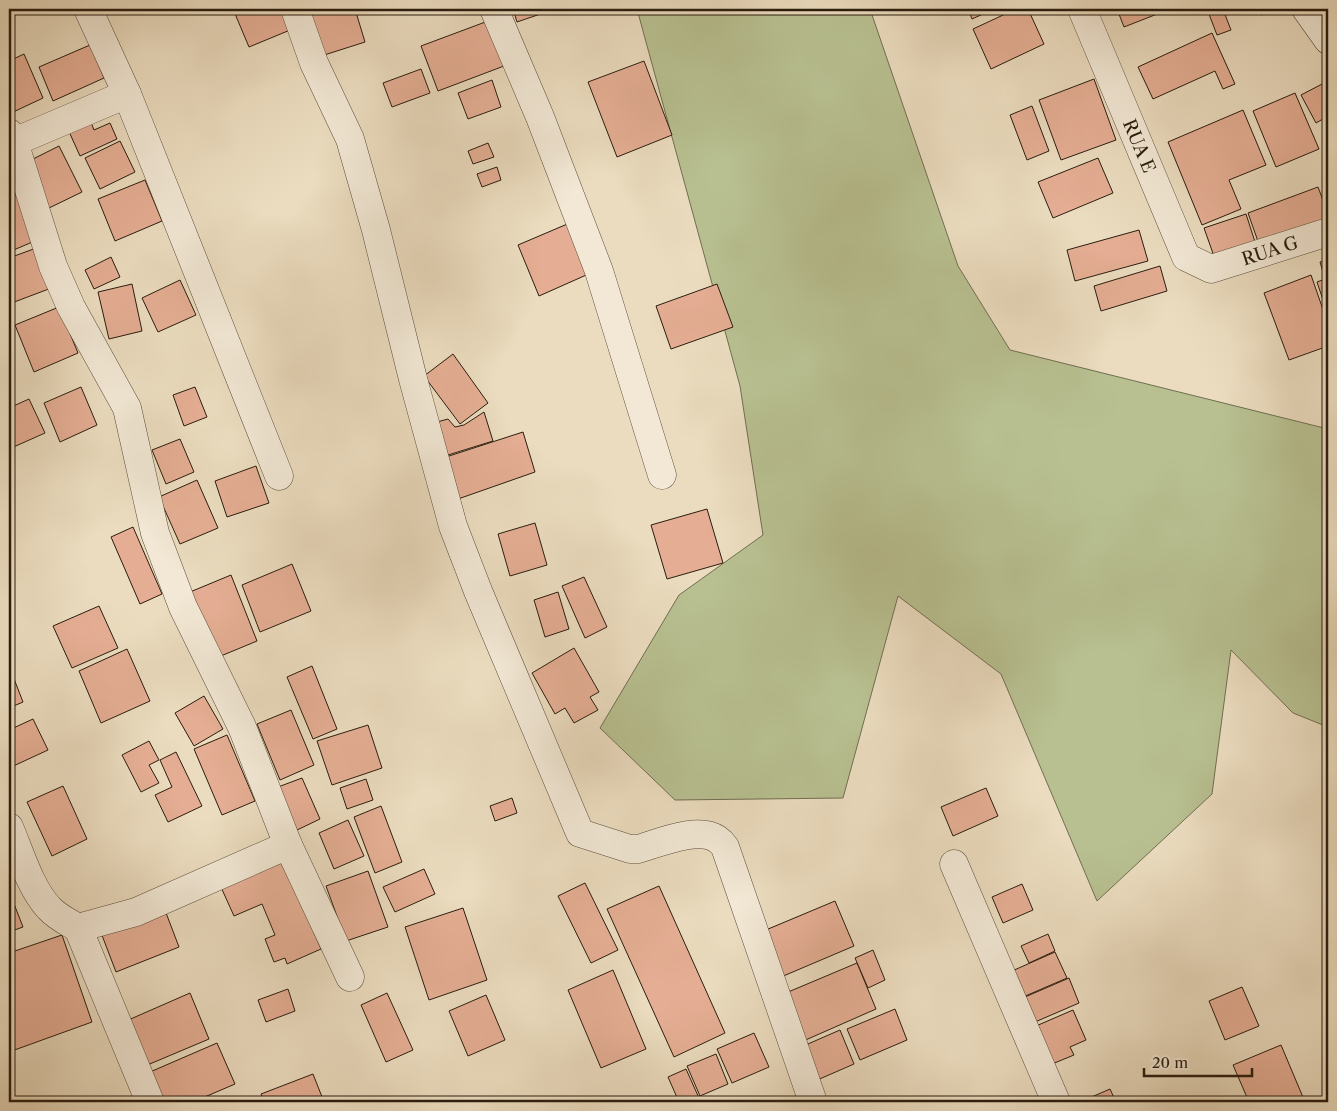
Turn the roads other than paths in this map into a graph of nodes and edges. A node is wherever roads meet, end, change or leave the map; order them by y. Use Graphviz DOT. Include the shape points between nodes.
graph roads {
  1 [pos="88,9"];
  2 [pos="295,9"];
  3 [pos="494,9"];
  4 [pos="1082,9"];
  5 [pos="1306,9"];
  6 [pos="1328,40"];
  7 [pos="127,94"];
  8 [pos="11,138"];
  9 [pos="1328,232"];
  10 [pos="1211,269"];
  11 [pos="662,475"];
  12 [pos="279,476"];
  13 [pos="9,827"];
  14 [pos="288,845"];
  15 [pos="954,864"];
  16 [pos="78,928"];
  17 [pos="350,977"];
  18 [pos="150,1102"];
  19 [pos="813,1102"];
  20 [pos="1056,1102"];
  1 -- 7 [label="street"];
  2 -- 19 [label="street" via="314,63 350,139 452,526 580,832 630,849 691,834 711,836 725,847"];
  3 -- 11 [label="street" via="540,117 599,271"];
  4 -- 10 [label="street, RUA E" via="1186,257"];
  5 -- 6 [label="street"];
  7 -- 8 [label="street"];
  7 -- 12 [label="street"];
  8 -- 14 [label="street" via="56,274 126,408 155,533 183,607 242,727"];
  9 -- 10 [label="street, RUA G"];
  13 -- 16 [label="street" via="37,892 48,908"];
  14 -- 16 [label="street" via="136,912"];
  14 -- 17 [label="street"];
  15 -- 20 [label="street"];
  16 -- 18 [label="street"];
}
